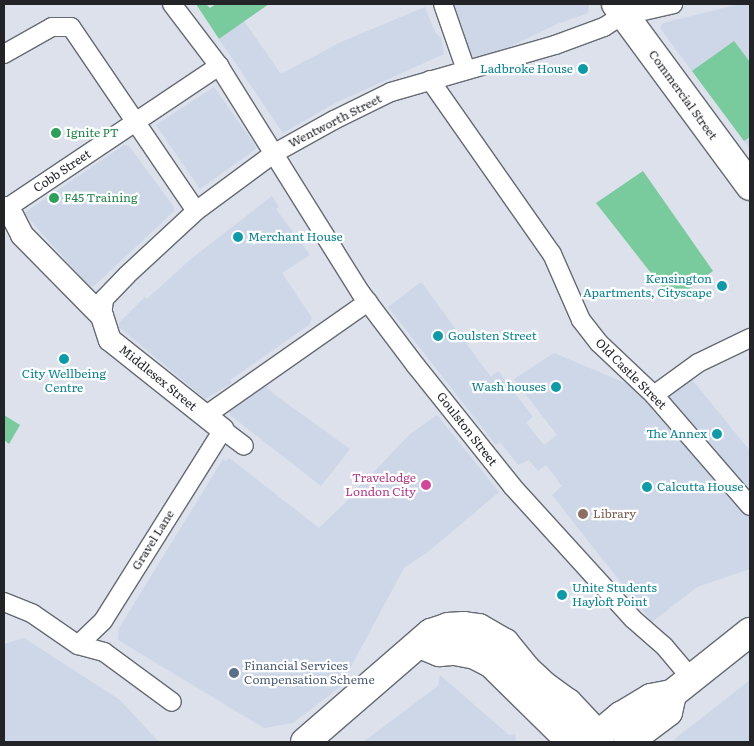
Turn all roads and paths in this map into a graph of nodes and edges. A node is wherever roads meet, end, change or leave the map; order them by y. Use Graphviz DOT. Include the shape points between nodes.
graph roads {
  1 [pos="172,4"];
  2 [pos="443,4"];
  3 [pos="672,4"];
  4 [pos="623,12"];
  5 [pos="4,54"];
  6 [pos="219,66"];
  7 [pos="466,70"];
  8 [pos="430,80"];
  9 [pos="136,122"];
  10 [pos="273,154"];
  11 [pos="750,186"];
  12 [pos="4,206"];
  13 [pos="196,211"];
  14 [pos="4,212"];
  15 [pos="13,230"];
  16 [pos="368,302"];
  17 [pos="102,316"];
  18 [pos="750,338"];
  19 [pos="654,395"];
  20 [pos="205,416"];
  21 [pos="223,430"];
  22 [pos="244,446"];
  23 [pos="750,506"];
  24 [pos="4,602"];
  25 [pos="750,632"];
  26 [pos="420,644"];
  27 [pos="78,646"];
  28 [pos="682,686"];
  29 [pos="172,702"];
  30 [pos="596,740"];
  31 [pos="305,742"];
  32 [pos="571,742"];
  33 [pos="628,742"];
  1 -- 6 [label="street, Goulston Street"];
  2 -- 7 [label="street"];
  3 -- 4 [label="street, Wentworth Street" via="639,12"];
  4 -- 7 [label="street, Wentworth Street" via="604,27 555,45"];
  4 -- 11 [label="main road, Commercial Street"];
  5 -- 9 [label="street" via="52,27 71,27"];
  6 -- 9 [label="street, Cobb Street"];
  6 -- 10 [label="street, Goulston Street" via="269,142"];
  7 -- 8 [label="street, Wentworth Street"];
  8 -- 10 [label="street, Wentworth Street" via="391,92"];
  8 -- 19 [label="street, Old Castle Street" via="552,254 581,320 599,343"];
  9 -- 12 [label="street, Cobb Street" via="10,206"];
  9 -- 13 [label="street"];
  10 -- 13 [label="street, Wentworth Street"];
  10 -- 16 [label="street, Goulston Street"];
  13 -- 17 [label="street, Wentworth Street" via="104,299"];
  14 -- 15 [label="street, Middlesex Street" via="13,217"];
  15 -- 17 [label="street, Middlesex Street"];
  16 -- 20 [label="street"];
  16 -- 28 [label="street, Goulston Street" via="512,486 633,619 664,646"];
  17 -- 20 [label="street, Middlesex Street" via="110,340"];
  18 -- 19 [label="street" via="698,363"];
  19 -- 23 [label="street, Old Castle Street"];
  20 -- 21 [label="street, Middlesex Street"];
  21 -- 22 [label="street, Middlesex Street"];
  21 -- 27 [label="street, Gravel Lane" via="103,621"];
  24 -- 27 [label="street" via="33,614"];
  25 -- 28 [label="main road"];
  26 -- 30 [label="main road" via="431,633 448,627 479,628 492,634 543,685 568,703"];
  26 -- 31 [label="main road"];
  26 -- 32 [label="main road" via="439,652 475,655 491,663"];
  27 -- 29 [label="street" via="104,652"];
  28 -- 30 [label="main road" via="651,698 621,716"];
  28 -- 33 [label="main road" via="668,712"];
}
